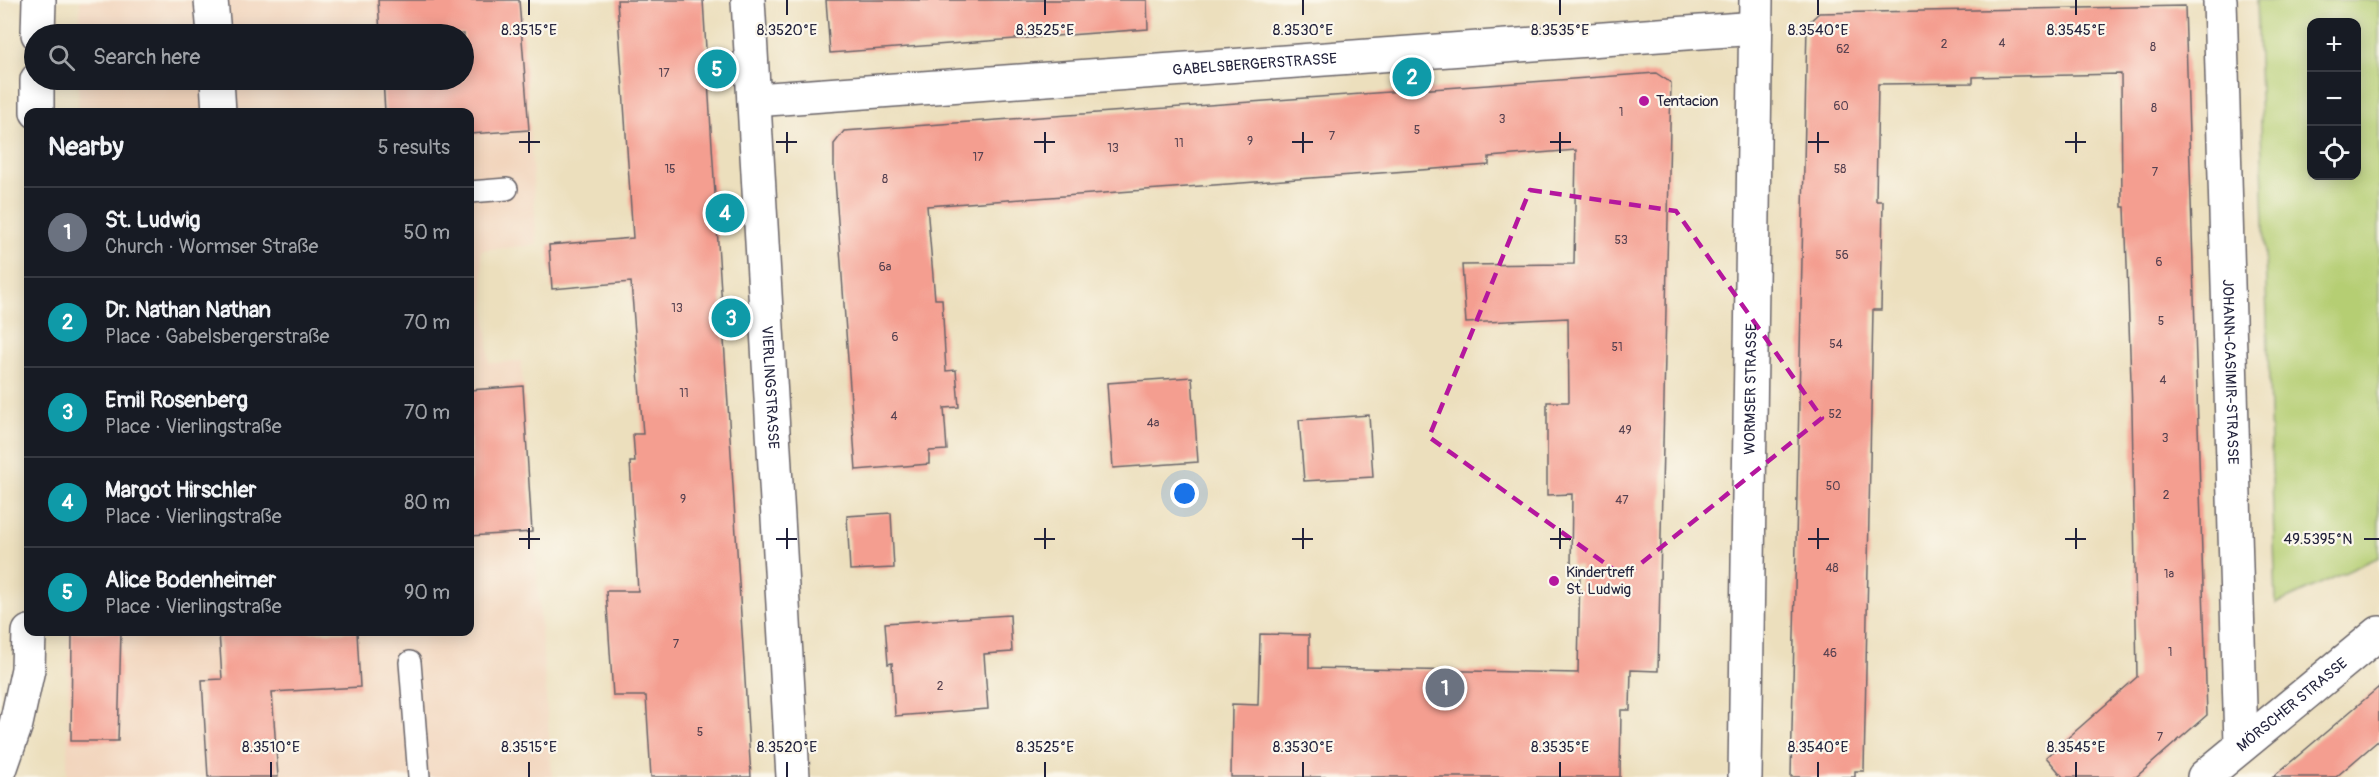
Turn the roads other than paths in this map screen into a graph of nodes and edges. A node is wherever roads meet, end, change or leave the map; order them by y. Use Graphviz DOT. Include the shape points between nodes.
graph roads {
  1 [pos="39,0"];
  2 [pos="211,0"];
  3 [pos="748,0"];
  4 [pos="2220,0"];
  5 [pos="1756,14"];
  6 [pos="38,24"];
  7 [pos="212,24"];
  8 [pos="37,90"];
  9 [pos="218,90"];
  10 [pos="754,100"];
  11 [pos="37,108"];
  12 [pos="219,108"];
  13 [pos="507,189"];
  14 [pos="474,192"];
  15 [pos="2379,633"];
  16 [pos="29,636"];
  17 [pos="410,662"];
  18 [pos="2241,744"];
  19 [pos="0,770"];
  20 [pos="419,777"];
  21 [pos="793,777"];
  22 [pos="1745,777"];
  23 [pos="2204,777"];
  1 -- 6 [label="street"];
  2 -- 7 [label="street"];
  3 -- 10 [label="street, VIERLINGSTRASSE"];
  4 -- 18 [label="street, JOHANN-CASIMIR-STRASSE"];
  5 -- 10 [label="street, GABELSBERGERSTRASSE"];
  5 -- 22 [label="street, WORMSER STRASSE"];
  8 -- 11 [label="street"];
  9 -- 12 [label="street"];
  10 -- 21 [label="street, VIERLINGSTRASSE"];
  13 -- 14 [label="lane"];
  15 -- 18 [label="street, MÖRSCHER STRASSE"];
  16 -- 19 [label="street" via="28,669 16,724"];
  17 -- 20 [label="lane"];
  18 -- 23 [label="street, MÖRSCHER STRASSE"];
}
